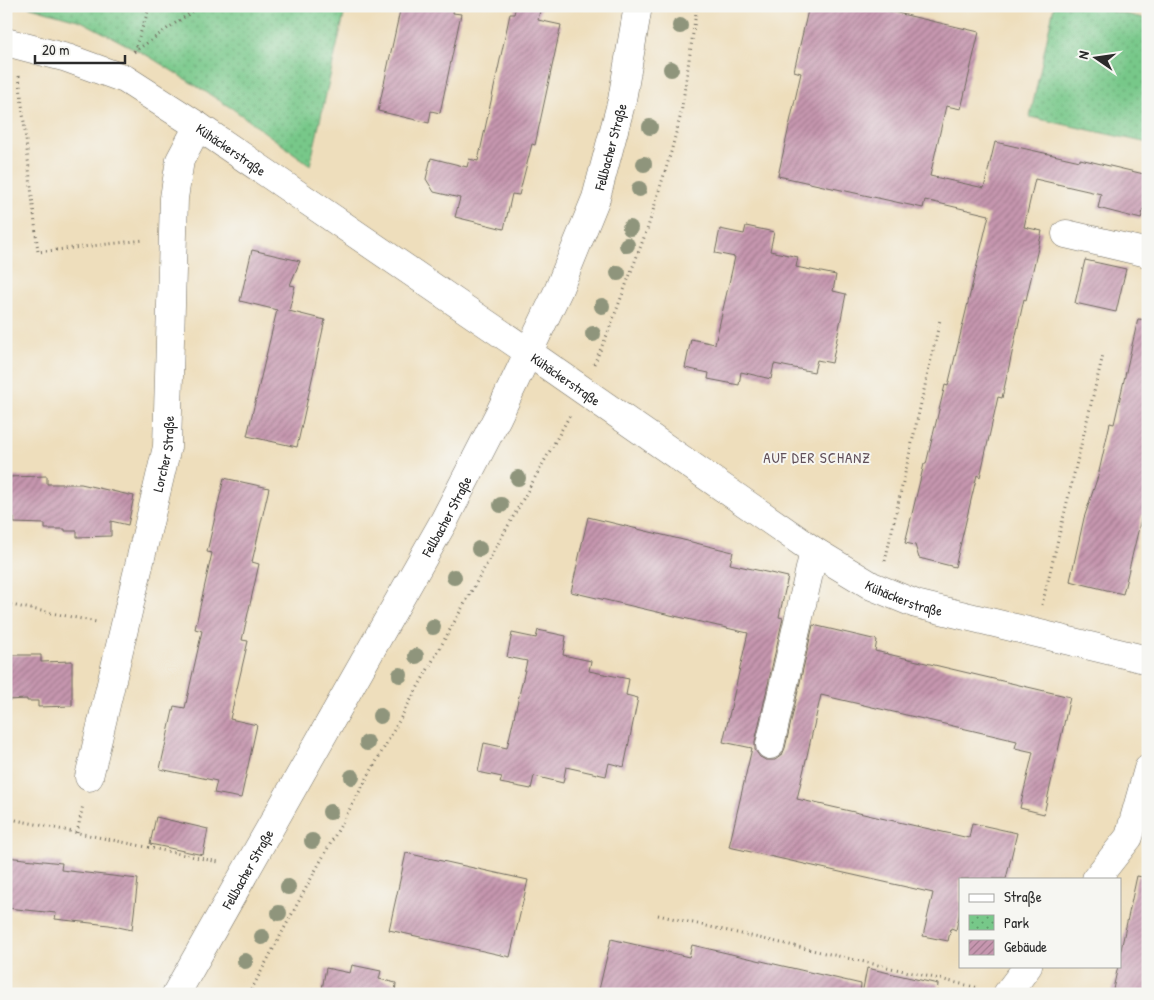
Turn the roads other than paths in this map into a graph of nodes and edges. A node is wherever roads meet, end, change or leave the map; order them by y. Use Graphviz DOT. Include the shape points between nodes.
graph roads {
  1 [pos="638,6"];
  2 [pos="11,43"];
  3 [pos="198,126"];
  4 [pos="1066,234"];
  5 [pos="1148,252"];
  6 [pos="528,352"];
  7 [pos="814,551"];
  8 [pos="1148,660"];
  9 [pos="770,745"];
  10 [pos="1148,769"];
  11 [pos="89,777"];
  12 [pos="1097,878"];
  13 [pos="1026,968"];
  14 [pos="997,992"];
  15 [pos="176,994"];
  1 -- 6 [label="street, Fellbacher Straße" via="622,100 596,198 558,291"];
  2 -- 3 [label="street, Kühäckerstraße" via="67,58 125,79"];
  3 -- 6 [label="street, Kühäckerstraße"];
  3 -- 11 [label="street, Lorcher Straße" via="180,160 174,198 167,447"];
  4 -- 5 [label="street"];
  6 -- 7 [label="street, Kühäckerstraße"];
  6 -- 15 [label="street, Fellbacher Straße" via="444,522"];
  7 -- 8 [label="street, Kühäckerstraße" via="878,588 916,604"];
  7 -- 9 [label="street"];
  10 -- 12 [label="street" via="1129,837"];
  13 -- 14 [label="street"];
}
